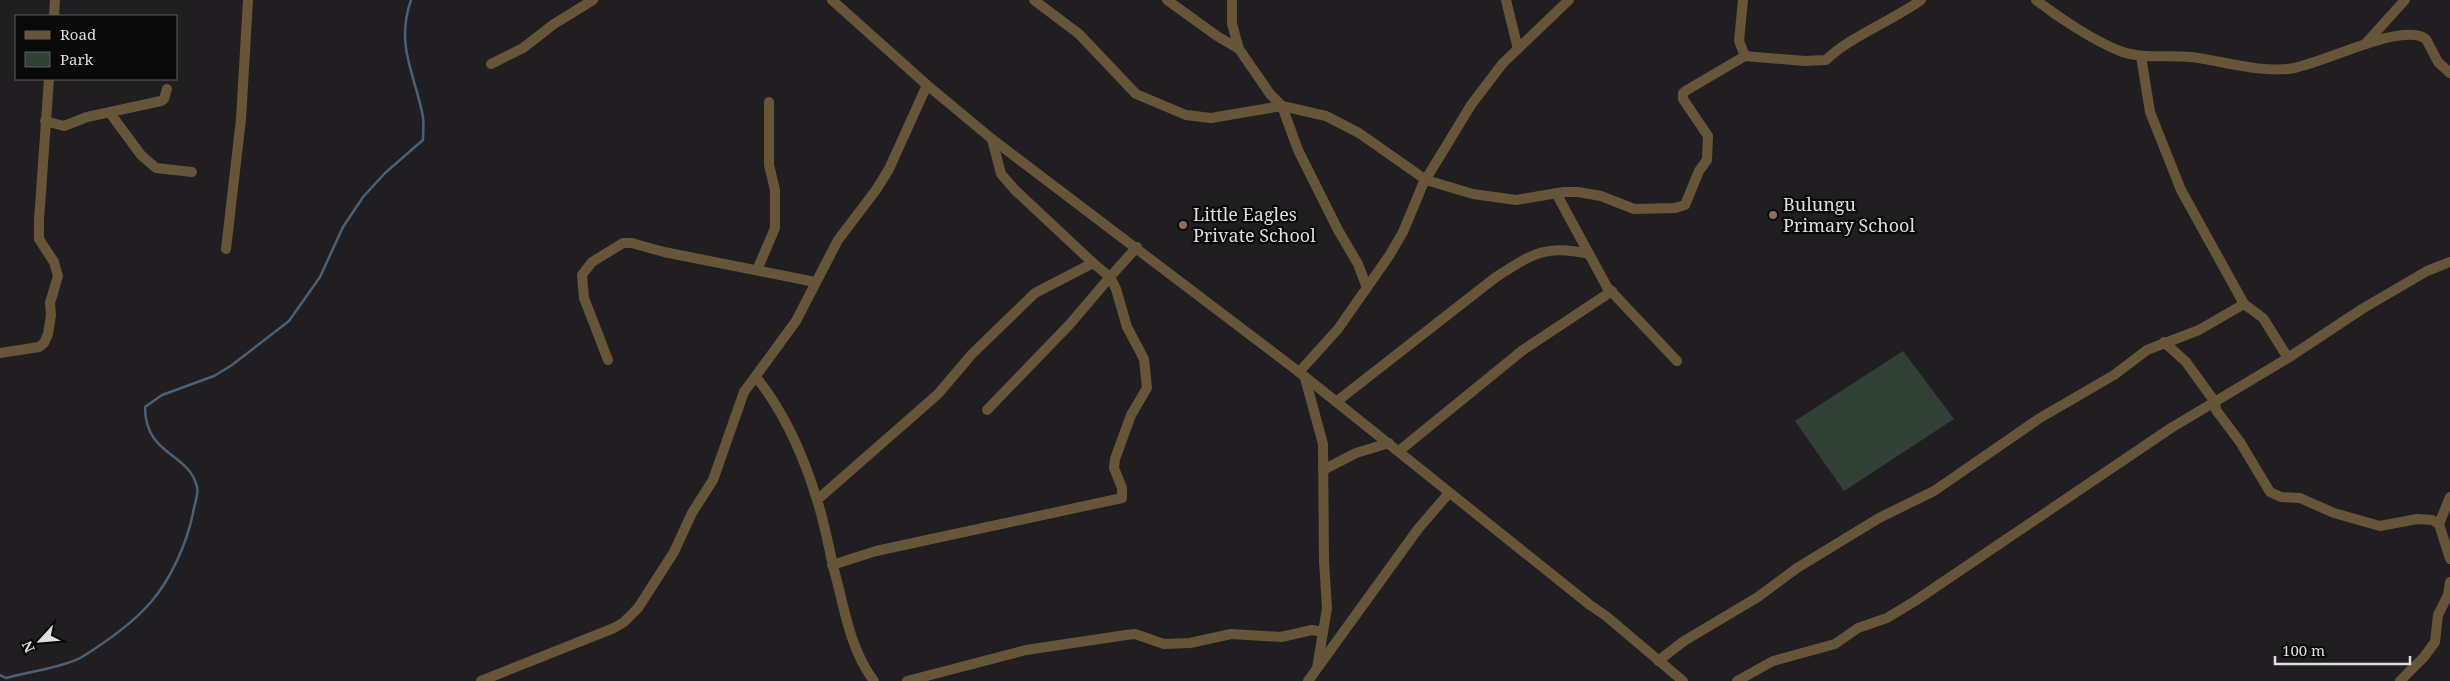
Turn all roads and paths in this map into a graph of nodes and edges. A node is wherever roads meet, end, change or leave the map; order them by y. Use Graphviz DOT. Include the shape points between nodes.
graph roads {
  1 [pos="55,0"];
  2 [pos="248,0"];
  3 [pos="593,0"];
  4 [pos="832,0"];
  5 [pos="1034,0"];
  6 [pos="1167,0"];
  7 [pos="1232,0"];
  8 [pos="1506,0"];
  9 [pos="1569,0"];
  10 [pos="1743,0"];
  11 [pos="1921,0"];
  12 [pos="2036,0"];
  13 [pos="2405,0"];
  14 [pos="54,15"];
  15 [pos="2366,43"];
  16 [pos="1518,48"];
  17 [pos="1240,49"];
  18 [pos="1744,56"];
  19 [pos="2141,56"];
  20 [pos="491,64"];
  21 [pos="2450,74"];
  22 [pos="49,80"];
  23 [pos="927,85"];
  24 [pos="167,89"];
  25 [pos="769,102"];
  26 [pos="1282,106"];
  27 [pos="110,113"];
  28 [pos="46,121"];
  29 [pos="992,139"];
  30 [pos="192,172"];
  31 [pos="1426,180"];
  32 [pos="1556,193"];
  33 [pos="1137,247"];
  34 [pos="226,249"];
  35 [pos="1589,254"];
  36 [pos="2450,262"];
  37 [pos="1093,263"];
  38 [pos="757,270"];
  39 [pos="1110,277"];
  40 [pos="815,282"];
  41 [pos="1367,288"];
  42 [pos="1612,291"];
  43 [pos="2244,304"];
  44 [pos="2164,342"];
  45 [pos="0,353"];
  46 [pos="2288,358"];
  47 [pos="608,360"];
  48 [pos="1677,361"];
  49 [pos="1302,375"];
  50 [pos="756,377"];
  51 [pos="1336,402"];
  52 [pos="2215,402"];
  53 [pos="987,410"];
  54 [pos="1389,443"];
  55 [pos="1399,451"];
  56 [pos="1323,470"];
  57 [pos="1449,493"];
  58 [pos="817,500"];
  59 [pos="2449,502"];
  60 [pos="2439,524"];
  61 [pos="2450,559"];
  62 [pos="832,565"];
  63 [pos="2450,582"];
  64 [pos="1323,632"];
  65 [pos="1658,661"];
  66 [pos="1317,668"];
  67 [pos="481,681"];
  68 [pos="874,681"];
  69 [pos="907,681"];
  70 [pos="1308,681"];
  71 [pos="1683,681"];
  72 [pos="1737,681"];
  73 [pos="2400,681"];
  1 -- 14 [label="street"];
  2 -- 34 [label="street" via="241,119"];
  3 -- 20 [label="street" via="523,48"];
  4 -- 23 [label="street"];
  5 -- 26 [label="street" via="1079,34 1132,91 1146,100 1186,115 1211,118"];
  6 -- 17 [label="street"];
  7 -- 17 [label="street" via="1232,24"];
  8 -- 16 [label="street"];
  9 -- 16 [label="street"];
  10 -- 18 [label="street" via="1739,42"];
  11 -- 18 [label="street" via="1837,49 1826,60"];
  12 -- 19 [label="street" via="2114,48"];
  13 -- 15 [label="street"];
  15 -- 19 [label="street" via="2306,66 2274,70 2184,57"];
  15 -- 21 [label="street" via="2422,36 2438,62"];
  16 -- 31 [label="street" via="1471,105"];
  17 -- 26 [label="street" via="1270,94"];
  18 -- 32 [label="street" via="1683,93 1708,136 1707,160 1685,205 1634,209 1601,196"];
  19 -- 43 [label="street" via="2150,112 2181,190"];
  22 -- 28 [label="street"];
  23 -- 29 [label="street"];
  23 -- 40 [label="street" via="889,168 838,240"];
  24 -- 27 [label="street" via="162,100"];
  25 -- 38 [label="street" via="769,165 775,190 774,228"];
  26 -- 31 [label="street" via="1342,123"];
  26 -- 41 [label="street" via="1298,150 1358,264"];
  27 -- 28 [label="street" via="64,126"];
  27 -- 30 [label="street" via="141,156 156,168"];
  28 -- 45 [label="street" via="39,238 54,262 58,276 50,303 48,334 39,347"];
  29 -- 33 [label="street"];
  29 -- 37 [label="street" via="1000,174"];
  31 -- 32 [label="street" via="1473,194 1516,200"];
  31 -- 41 [label="street" via="1403,232"];
  32 -- 35 [label="street"];
  33 -- 39 [label="street"];
  33 -- 49 [label="street"];
  35 -- 42 [label="street"];
  35 -- 51 [label="street" via="1556,249 1523,260 1496,277"];
  36 -- 46 [label="street" via="2427,271 2362,309"];
  37 -- 39 [label="street"];
  37 -- 58 [label="street" via="1036,293 972,354 938,394"];
  38 -- 40 [label="street"];
  38 -- 47 [label="street" via="632,243 623,243 608,252 592,262 582,275 582,288"];
  39 -- 53 [label="street" via="1070,324"];
  39 -- 62 [label="street" via="1127,327 1144,359 1147,388 1131,415 1115,459 1114,468 1122,488 1122,498 876,551"];
  40 -- 50 [label="street" via="796,321"];
  41 -- 49 [label="street"];
  42 -- 48 [label="street"];
  42 -- 55 [label="street" via="1523,350"];
  43 -- 44 [label="street" via="2199,330"];
  43 -- 46 [label="street" via="2263,318"];
  44 -- 52 [label="street" via="2186,362"];
  44 -- 65 [label="street" via="2040,418 1934,491 1879,518 1797,568"];
  46 -- 52 [label="street"];
  49 -- 51 [label="street"];
  49 -- 56 [label="street" via="1323,444"];
  50 -- 58 [label="street" via="784,422"];
  50 -- 67 [label="street" via="741,398 713,480 692,513 674,552 632,614 614,628"];
  51 -- 54 [label="street"];
  52 -- 60 [label="street" via="2216,410 2240,442 2265,487 2275,495 2300,498 2334,513 2380,526 2417,520 2432,520"];
  52 -- 72 [label="street" via="1887,618 1858,628 1827,648 1773,661"];
  54 -- 55 [label="street"];
  54 -- 56 [label="street" via="1356,453"];
  55 -- 57 [label="street"];
  56 -- 64 [label="street" via="1327,608"];
  57 -- 65 [label="street"];
  57 -- 66 [label="street" via="1418,529"];
  58 -- 62 [label="street"];
  59 -- 60 [label="street"];
  60 -- 61 [label="street"];
  62 -- 68 [label="street" via="848,626 863,664"];
  63 -- 73 [label="street" via="2448,595 2438,615 2435,642"];
  64 -- 66 [label="street"];
  64 -- 69 [label="street" via="1312,630 1281,637 1230,634 1190,643 1164,644 1126,634 1026,650"];
  65 -- 71 [label="street"];
  66 -- 70 [label="street"];
}
